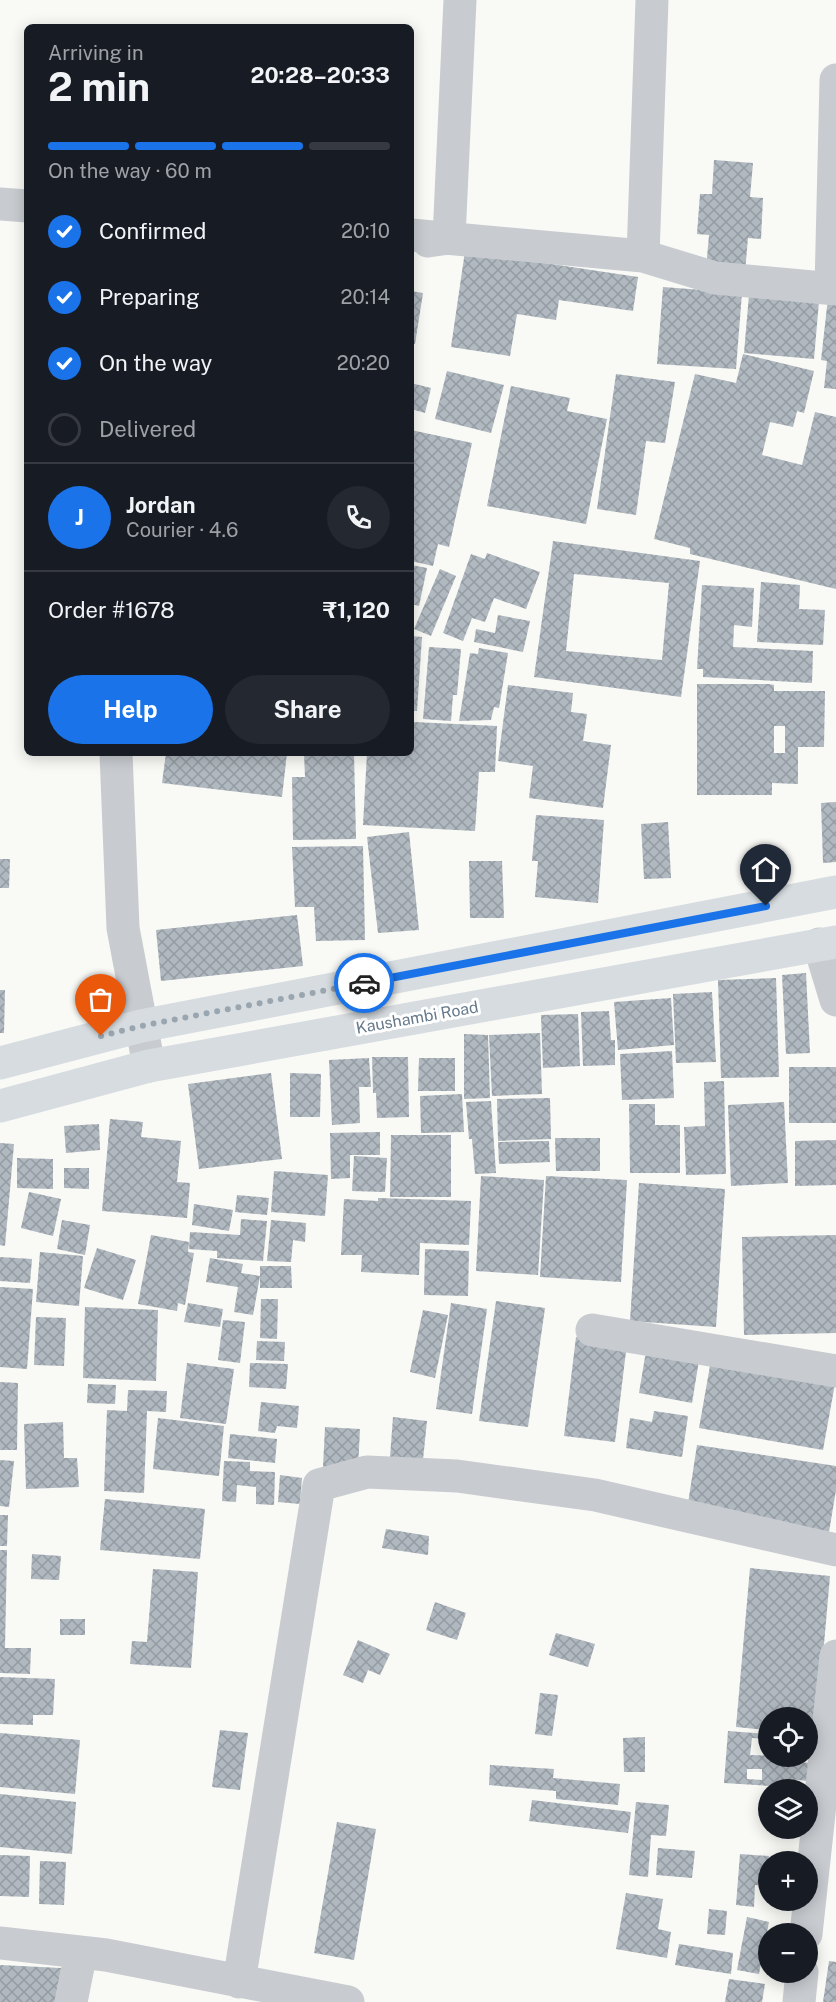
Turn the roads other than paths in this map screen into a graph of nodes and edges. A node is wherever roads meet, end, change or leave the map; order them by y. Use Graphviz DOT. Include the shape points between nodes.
graph roads {
  1 [pos="460,0"];
  2 [pos="652,0"];
  3 [pos="836,80"];
  4 [pos="0,204"];
  5 [pos="24,206"];
  6 [pos="414,235"];
  7 [pos="448,238"];
  8 [pos="414,244"];
  9 [pos="643,256"];
  10 [pos="833,288"];
  11 [pos="116,756"];
  12 [pos="836,892"];
  13 [pos="828,943"];
  14 [pos="836,1000"];
  15 [pos="141,1026"];
  16 [pos="0,1063"];
  17 [pos="149,1066"];
  18 [pos="0,1106"];
  19 [pos="592,1330"];
  20 [pos="836,1371"];
  21 [pos="836,1550"];
  22 [pos="836,1656"];
  23 [pos="807,1923"];
  24 [pos="0,1943"];
  25 [pos="81,1952"];
  26 [pos="239,1982"];
  27 [pos="801,1983"];
  28 [pos="71,2002"];
  29 [pos="348,2002"];
  30 [pos="799,2002"];
  1 -- 7 [label="street"];
  2 -- 9 [label="street"];
  3 -- 10 [label="street"];
  4 -- 5 [label="street"];
  6 -- 7 [label="street"];
  7 -- 8 [label="street"];
  7 -- 9 [label="street"];
  9 -- 10 [label="street" via="715,278"];
  11 -- 15 [label="street" via="123,928"];
  12 -- 15 [label="main road"];
  13 -- 14 [label="street"];
  13 -- 17 [label="main road, Kaushambi Road"];
  15 -- 16 [label="main road"];
  15 -- 17 [label="street"];
  17 -- 18 [label="main road, Kaushambi Road"];
  19 -- 20 [label="street"];
  21 -- 26 [label="street" via="595,1495 457,1476 368,1472 319,1485"];
  22 -- 23 [label="street"];
  24 -- 25 [label="street"];
  25 -- 26 [label="street"];
  25 -- 28 [label="street"];
  26 -- 29 [label="street"];
  27 -- 30 [label="street"];
}
